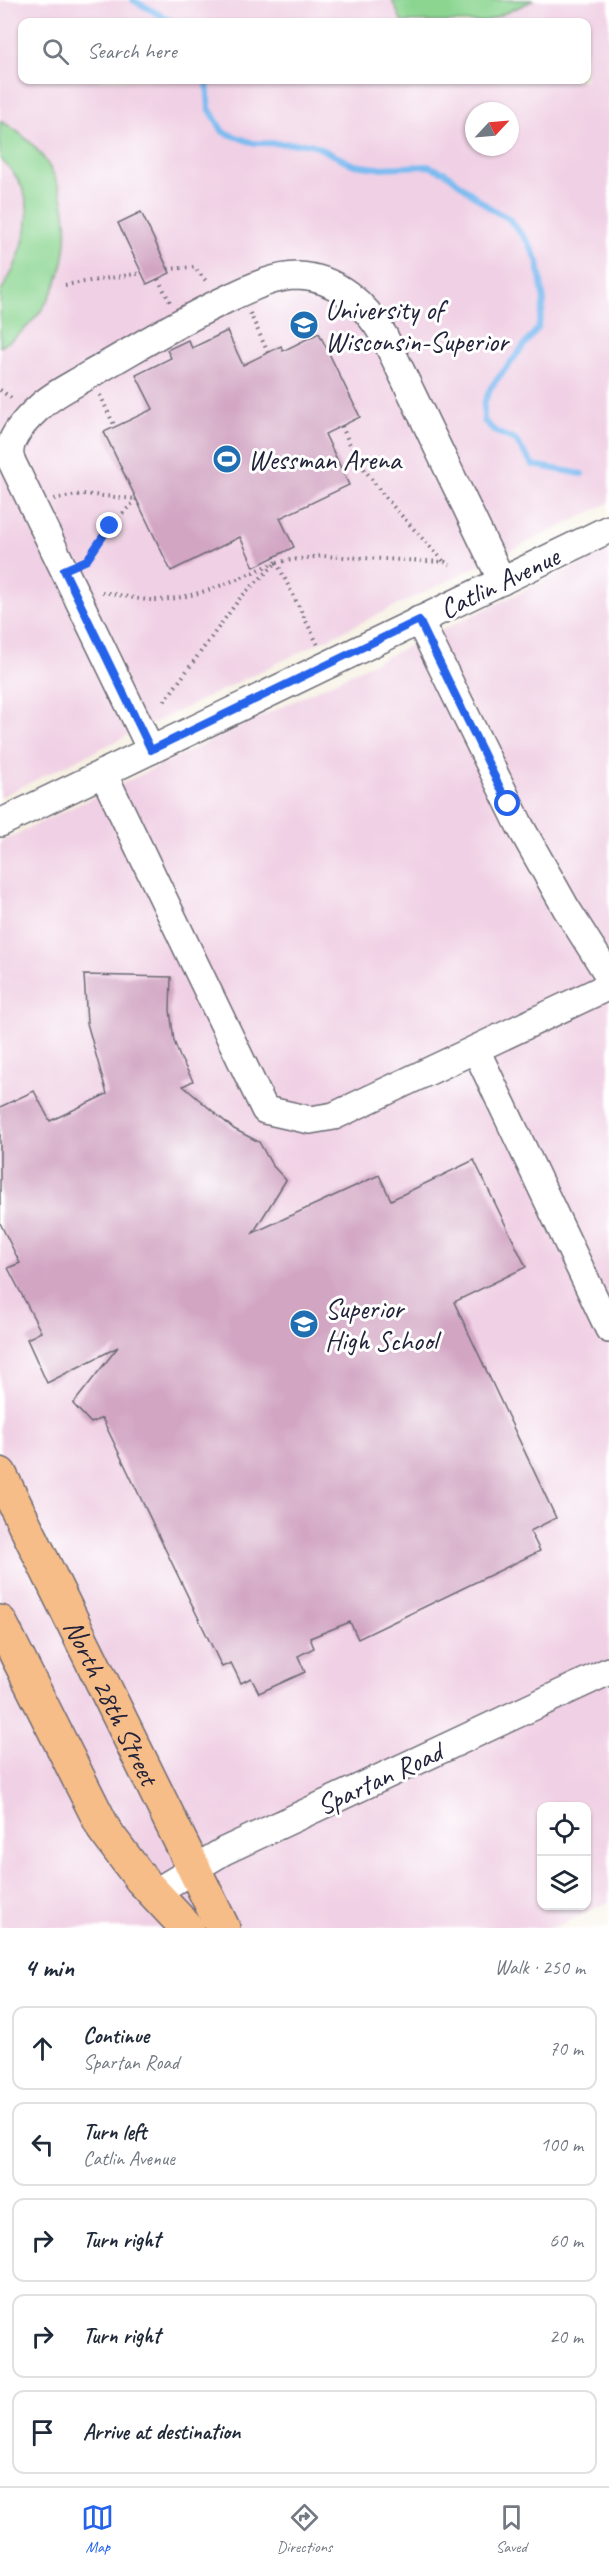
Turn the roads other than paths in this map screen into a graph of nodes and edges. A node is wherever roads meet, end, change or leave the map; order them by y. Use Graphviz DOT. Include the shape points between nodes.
graph roads {
  1 [pos="4,451"];
  2 [pos="609,529"];
  3 [pos="502,581"];
  4 [pos="419,620"];
  5 [pos="151,750"];
  6 [pos="103,773"];
  7 [pos="0,823"];
  8 [pos="609,976"];
  9 [pos="609,986"];
  10 [pos="476,1050"];
  11 [pos="609,1329"];
  12 [pos="0,1474"];
  13 [pos="14,1528"];
  14 [pos="0,1622"];
  15 [pos="609,1671"];
  16 [pos="192,1869"];
  17 [pos="154,1893"];
  18 [pos="187,1928"];
  19 [pos="222,1928"];
  1 -- 3 [label="street" via="36,410 66,387 172,325 279,278 305,277 336,287 365,310 390,348"];
  1 -- 5 [label="street" via="64,570 107,684"];
  2 -- 3 [label="street, Catlin Avenue"];
  3 -- 4 [label="street, Catlin Avenue"];
  4 -- 5 [label="street, Catlin Avenue"];
  4 -- 8 [label="street" via="520,826"];
  5 -- 6 [label="street, Catlin Avenue"];
  6 -- 7 [label="street, Catlin Avenue"];
  6 -- 10 [label="street" via="265,1110 304,1119 326,1118"];
  9 -- 10 [label="street"];
  10 -- 11 [label="street"];
  12 -- 13 [label="main road, North 28th Street"];
  13 -- 16 [label="main road, North 28th Street"];
  14 -- 17 [label="main road" via="105,1831"];
  15 -- 16 [label="street, Spartan Road" via="358,1786"];
  16 -- 17 [label="street, Spartan Road"];
  16 -- 19 [label="main road, North 28th Street"];
  17 -- 18 [label="main road"];
}
